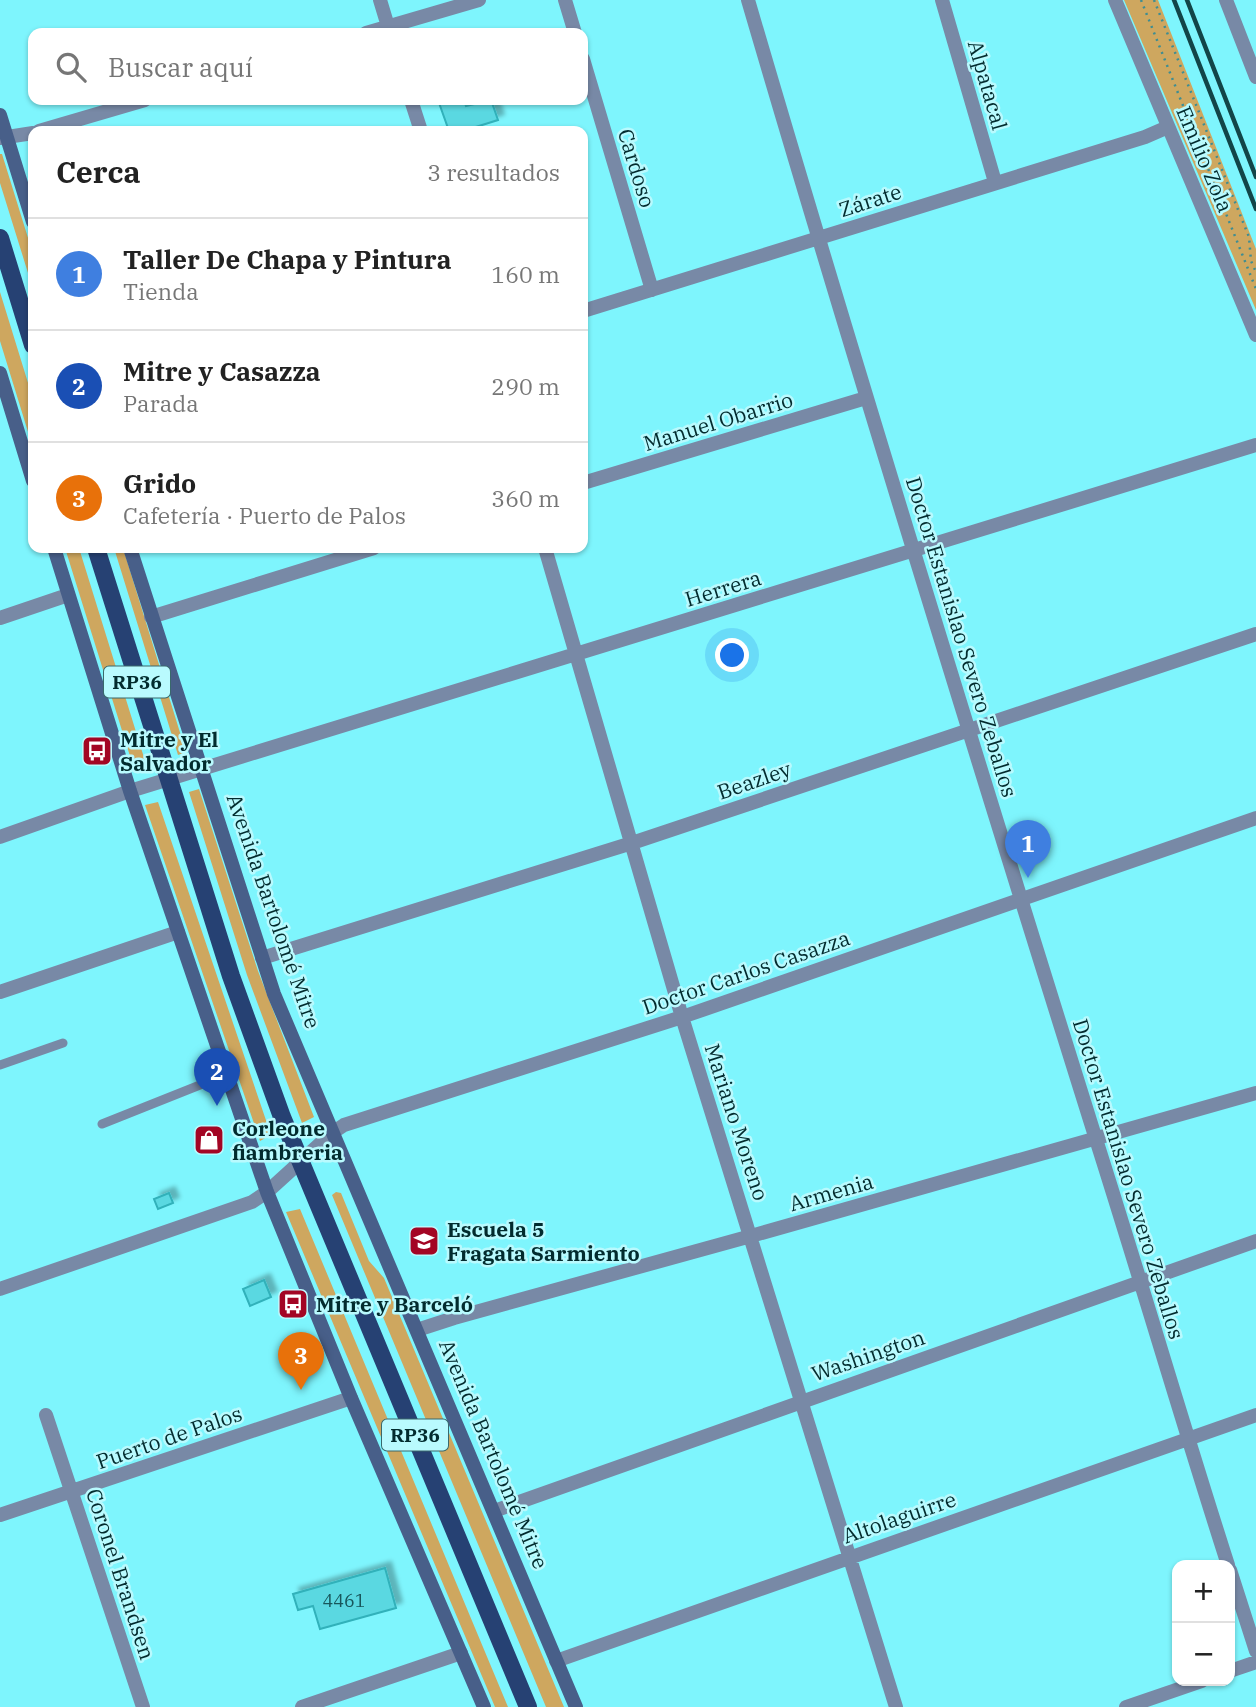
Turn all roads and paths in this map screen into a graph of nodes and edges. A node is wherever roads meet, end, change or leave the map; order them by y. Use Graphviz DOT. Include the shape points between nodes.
graph roads {
  1 [pos="380,0"];
  2 [pos="479,0"];
  3 [pos="565,0"];
  4 [pos="748,0"];
  5 [pos="942,0"];
  6 [pos="1115,0"];
  7 [pos="1141,0"];
  8 [pos="1154,0"];
  9 [pos="1226,0"];
  10 [pos="388,28"];
  11 [pos="395,28"];
  12 [pos="573,28"];
  13 [pos="588,76"];
  14 [pos="1256,77"];
  15 [pos="128,105"];
  16 [pos="413,105"];
  17 [pos="0,116"];
  18 [pos="56,126"];
  19 [pos="419,126"];
  20 [pos="1168,127"];
  21 [pos="28,134"];
  22 [pos="3,138"];
  23 [pos="995,182"];
  24 [pos="28,208"];
  25 [pos="0,238"];
  26 [pos="818,238"];
  27 [pos="1256,272"];
  28 [pos="1256,289"];
  29 [pos="652,290"];
  30 [pos="588,309"];
  31 [pos="28,329"];
  32 [pos="1256,335"];
  33 [pos="0,373"];
  34 [pos="866,398"];
  35 [pos="1256,445"];
  36 [pos="28,465"];
  37 [pos="588,481"];
  38 [pos="915,550"];
  39 [pos="55,553"];
  40 [pos="98,553"];
  41 [pos="132,553"];
  42 [pos="358,553"];
  43 [pos="546,553"];
  44 [pos="68,595"];
  45 [pos="151,617"];
  46 [pos="0,618"];
  47 [pos="1256,635"];
  48 [pos="577,655"];
  49 [pos="967,731"];
  50 [pos="202,770"];
  51 [pos="168,780"];
  52 [pos="130,791"];
  53 [pos="1256,818"];
  54 [pos="0,837"];
  55 [pos="632,843"];
  56 [pos="1020,900"];
  57 [pos="178,932"];
  58 [pos="262,958"];
  59 [pos="0,992"];
  60 [pos="682,1017"];
  61 [pos="63,1043"];
  62 [pos="0,1065"];
  63 [pos="225,1075"];
  64 [pos="1256,1093"];
  65 [pos="102,1124"];
  66 [pos="332,1133"];
  67 [pos="1096,1138"];
  68 [pos="300,1162"];
  69 [pos="267,1192"];
  70 [pos="751,1236"];
  71 [pos="1256,1241"];
  72 [pos="1139,1283"];
  73 [pos="0,1289"];
  74 [pos="417,1331"];
  75 [pos="351,1398"];
  76 [pos="802,1401"];
  77 [pos="46,1415"];
  78 [pos="1256,1415"];
  79 [pos="1187,1439"];
  80 [pos="72,1492"];
  81 [pos="494,1511"];
  82 [pos="0,1515"];
  83 [pos="851,1556"];
  84 [pos="1226,1560"];
  85 [pos="1235,1586"];
  86 [pos="1256,1651"];
  87 [pos="461,1653"];
  88 [pos="556,1661"];
  89 [pos="1256,1662"];
  90 [pos="1235,1669"];
  91 [pos="1187,1686"];
  92 [pos="143,1707"];
  93 [pos="302,1707"];
  94 [pos="484,1707"];
  95 [pos="528,1707"];
  96 [pos="576,1707"];
  97 [pos="896,1707"];
  98 [pos="1126,1707"];
  1 -- 10 [label="street"];
  2 -- 11 [label="street"];
  3 -- 12 [label="street"];
  4 -- 26 [label="street, Doctor Estanislao Severo Zeballos"];
  5 -- 23 [label="street, Alpatacal"];
  6 -- 20 [label="street, Emilio Zola"];
  7 -- 28 [label="path"];
  8 -- 27 [label="path" via="1249,237"];
  9 -- 14 [label="street"];
  13 -- 29 [label="street, Cardoso"];
  15 -- 18 [label="street"];
  16 -- 19 [label="street"];
  17 -- 22 [label="street"];
  20 -- 23 [label="street, Zárate"];
  20 -- 32 [label="street, Emilio Zola"];
  21 -- 22 [label="street"];
  22 -- 24 [label="street"];
  23 -- 26 [label="street, Zárate"];
  25 -- 31 [label="main road"];
  26 -- 29 [label="street, Zárate"];
  26 -- 34 [label="street, Doctor Estanislao Severo Zeballos"];
  29 -- 30 [label="street, Zárate"];
  33 -- 36 [label="street"];
  34 -- 37 [label="street, Manuel Obarrio"];
  34 -- 38 [label="street, Doctor Estanislao Severo Zeballos"];
  35 -- 38 [label="street, Herrera"];
  38 -- 48 [label="street, Herrera"];
  38 -- 49 [label="street, Doctor Estanislao Severo Zeballos"];
  39 -- 44 [label="street"];
  40 -- 51 [label="main road, RP36"];
  41 -- 45 [label="street, Avenida Bartolomé Mitre"];
  42 -- 45 [label="street"];
  43 -- 48 [label="street, Mariano Moreno"];
  44 -- 46 [label="street"];
  44 -- 52 [label="street"];
  45 -- 50 [label="street, Avenida Bartolomé Mitre"];
  47 -- 49 [label="street, Beazley"];
  48 -- 50 [label="street, Herrera"];
  48 -- 55 [label="street, Mariano Moreno"];
  49 -- 55 [label="street, Beazley"];
  49 -- 56 [label="street, Doctor Estanislao Severo Zeballos"];
  50 -- 51 [label="street, Herrera"];
  50 -- 58 [label="street, Avenida Bartolomé Mitre"];
  51 -- 52 [label="street, Herrera"];
  51 -- 68 [label="main road, RP36" via="231,976"];
  52 -- 54 [label="street, Herrera"];
  52 -- 57 [label="street"];
  53 -- 56 [label="street, Doctor Carlos Casazza"];
  55 -- 58 [label="street, Beazley"];
  55 -- 60 [label="street, Mariano Moreno"];
  56 -- 60 [label="street, Doctor Carlos Casazza"];
  56 -- 67 [label="street, Doctor Estanislao Severo Zeballos"];
  57 -- 59 [label="street"];
  57 -- 63 [label="street"];
  58 -- 66 [label="street, Avenida Bartolomé Mitre"];
  60 -- 66 [label="street, Doctor Carlos Casazza" via="344,1125"];
  60 -- 70 [label="street, Mariano Moreno"];
  61 -- 62 [label="lane"];
  63 -- 65 [label="lane"];
  63 -- 69 [label="street"];
  64 -- 67 [label="street, Armenia"];
  66 -- 68 [label="street, Doctor Carlos Casazza"];
  66 -- 74 [label="street, Avenida Bartolomé Mitre"];
  67 -- 70 [label="street, Armenia"];
  67 -- 72 [label="street, Doctor Estanislao Severo Zeballos"];
  68 -- 69 [label="street, Doctor Carlos Casazza"];
  68 -- 95 [label="main road, RP36"];
  69 -- 73 [label="street, Doctor Carlos Casazza" via="252,1202"];
  69 -- 75 [label="street"];
  70 -- 74 [label="street, Armenia"];
  70 -- 76 [label="street, Mariano Moreno"];
  71 -- 72 [label="street, Washington"];
  72 -- 76 [label="street, Washington"];
  72 -- 79 [label="street, Doctor Estanislao Severo Zeballos"];
  74 -- 81 [label="street, Avenida Bartolomé Mitre"];
  75 -- 80 [label="street, Puerto de Palos"];
  75 -- 87 [label="street"];
  76 -- 81 [label="street, Washington"];
  76 -- 83 [label="street, Mariano Moreno"];
  77 -- 80 [label="street, Coronel Brandsen"];
  78 -- 79 [label="street, Altolaguirre"];
  79 -- 83 [label="street, Altolaguirre"];
  79 -- 84 [label="street, Doctor Estanislao Severo Zeballos"];
  80 -- 82 [label="street, Puerto de Palos"];
  80 -- 92 [label="street, Coronel Brandsen"];
  81 -- 88 [label="street, Avenida Bartolomé Mitre"];
  83 -- 88 [label="street, Altolaguirre"];
  83 -- 97 [label="street, Mariano Moreno"];
  85 -- 86 [label="street"];
  87 -- 93 [label="street"];
  87 -- 94 [label="street"];
  88 -- 96 [label="street, Avenida Bartolomé Mitre"];
  89 -- 90 [label="street"];
  91 -- 98 [label="street"];
}
